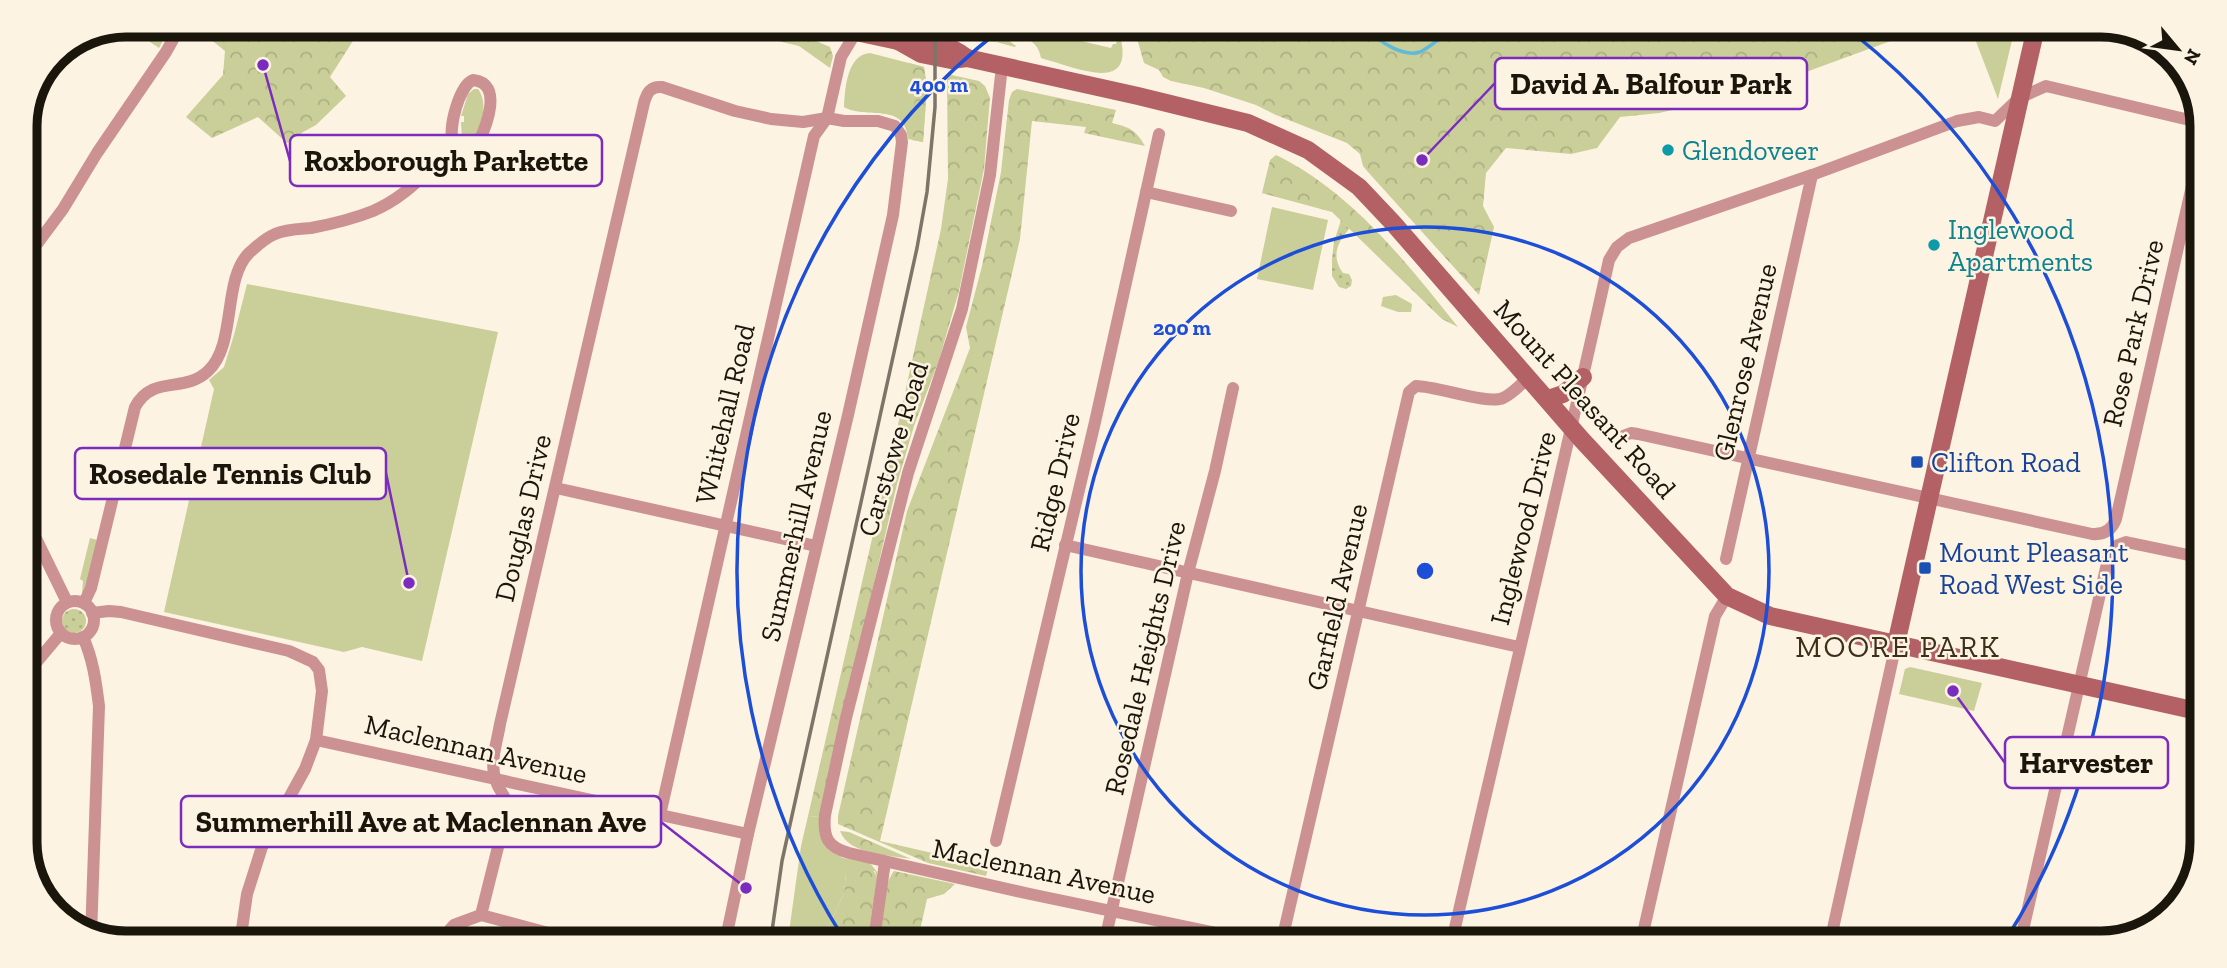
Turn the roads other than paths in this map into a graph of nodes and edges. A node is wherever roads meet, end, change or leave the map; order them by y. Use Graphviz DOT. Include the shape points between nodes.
graph roads {
  1 [pos="174,37"];
  2 [pos="849,37"];
  3 [pos="881,37"];
  4 [pos="2034,37"];
  5 [pos="1002,66"];
  6 [pos="2019,98"];
  7 [pos="827,118"];
  8 [pos="2190,120"];
  9 [pos="1158,134"];
  10 [pos="456,146"];
  11 [pos="1812,175"];
  12 [pos="1146,192"];
  13 [pos="2190,195"];
  14 [pos="1231,211"];
  15 [pos="37,244"];
  16 [pos="1583,377"];
  17 [pos="1528,378"];
  18 [pos="1233,388"];
  19 [pos="1548,399"];
  20 [pos="1573,428"];
  21 [pos="1623,436"];
  22 [pos="1749,458"];
  23 [pos="556,488"];
  24 [pos="1930,498"];
  25 [pos="725,525"];
  26 [pos="37,542"];
  27 [pos="1065,545"];
  28 [pos="816,546"];
  29 [pos="2190,555"];
  30 [pos="1726,559"];
  31 [pos="1188,573"];
  32 [pos="1727,596"];
  33 [pos="67,603"];
  34 [pos="88,608"];
  35 [pos="1359,611"];
  36 [pos="61,633"];
  37 [pos="83,637"];
  38 [pos="1896,644"];
  39 [pos="1519,647"];
  40 [pos="37,662"];
  41 [pos="2078,684"];
  42 [pos="2190,709"];
  43 [pos="316,740"];
  44 [pos="495,779"];
  45 [pos="660,815"];
  46 [pos="748,835"];
  47 [pos="996,841"];
  48 [pos="830,843"];
  49 [pos="885,862"];
  50 [pos="1112,910"];
  51 [pos="481,915"];
  52 [pos="91,924"];
  53 [pos="242,931"];
  54 [pos="448,931"];
  55 [pos="541,931"];
  56 [pos="727,931"];
  57 [pos="875,931"];
  58 [pos="1107,931"];
  59 [pos="1209,931"];
  60 [pos="1284,931"];
  61 [pos="1454,931"];
  62 [pos="1643,931"];
  63 [pos="1833,931"];
  64 [pos="2024,931"];
  1 -- 15 [label="street"];
  2 -- 7 [label="street, Whitehall Road"];
  3 -- 5 [label="main road, Mount Pleasant Road" via="921,54"];
  4 -- 6 [label="main road"];
  5 -- 17 [label="main road, Mount Pleasant Road" via="1248,123 1308,150 1359,187"];
  5 -- 48 [label="street, Carstowe Road" via="990,175 962,309 908,473 853,691 825,815"];
  6 -- 8 [label="street, Inglewood Drive" via="2046,86"];
  6 -- 11 [label="street, Inglewood Drive" via="1995,121 1979,117 1957,121"];
  6 -- 24 [label="main road"];
  7 -- 23 [label="street, Douglas Drive" via="803,122 771,119 675,89 662,87 647,93"];
  7 -- 25 [label="street, Whitehall Road" via="814,136"];
  7 -- 28 [label="street, Summerhill Avenue" via="895,126 902,152 893,215"];
  9 -- 12 [label="street, Ridge Drive"];
  10 -- 10 [label="street" via="461,150 474,147 482,134 491,100 477,80 467,82 460,96 452,136"];
  10 -- 34 [label="street" via="394,200 346,220 275,234 245,258 213,366 192,381 150,390 135,407"];
  11 -- 16 [label="street, Inglewood Drive" via="1629,238 1617,247 1609,260"];
  11 -- 22 [label="street, Glenrose Avenue"];
  12 -- 14 [label="street"];
  12 -- 27 [label="street, Ridge Drive"];
  13 -- 24 [label="street, Rose Park Drive" via="2116,519 2107,532 2092,534"];
  16 -- 19 [label="main road" via="1563,394"];
  16 -- 20 [label="street, Inglewood Drive"];
  17 -- 19 [label="main road, Mount Pleasant Road"];
  17 -- 35 [label="street, Garfield Avenue" via="1500,400 1427,386 1409,392"];
  18 -- 31 [label="street, Rosedale Heights Drive"];
  19 -- 20 [label="main road, Mount Pleasant Road"];
  20 -- 32 [label="main road, Mount Pleasant Road"];
  20 -- 39 [label="street, Inglewood Drive"];
  21 -- 22 [label="street" via="1638,434"];
  22 -- 24 [label="street"];
  22 -- 30 [label="street, Glenrose Avenue"];
  23 -- 25 [label="street"];
  23 -- 44 [label="street, Douglas Drive" via="492,762"];
  24 -- 38 [label="main road"];
  25 -- 28 [label="street"];
  25 -- 45 [label="street, Whitehall Road"];
  26 -- 33 [label="street"];
  27 -- 31 [label="street"];
  27 -- 47 [label="street, Ridge Drive"];
  28 -- 46 [label="street, Summerhill Avenue"];
  29 -- 41 [label="street" via="2133,543 2118,545 2108,559"];
  31 -- 35 [label="street"];
  31 -- 50 [label="street, Rosedale Heights Drive"];
  32 -- 38 [label="main road, Mount Pleasant Road" via="1770,616"];
  32 -- 62 [label="street" via="1715,616"];
  33 -- 34 [label="street"];
  33 -- 36 [label="street" via="56,616"];
  34 -- 37 [label="street" via="94,618"];
  34 -- 43 [label="street" via="276,648 313,662 321,680"];
  35 -- 39 [label="street"];
  35 -- 60 [label="street, Garfield Avenue"];
  36 -- 37 [label="street" via="71,639"];
  36 -- 40 [label="street"];
  37 -- 52 [label="street" via="99,706"];
  38 -- 41 [label="main road, Mount Pleasant Road"];
  38 -- 63 [label="street"];
  39 -- 61 [label="street, Inglewood Drive"];
  41 -- 42 [label="main road, Mount Pleasant Road"];
  41 -- 64 [label="street"];
  43 -- 44 [label="street, Maclennan Avenue"];
  43 -- 53 [label="street" via="262,847 247,894"];
  44 -- 45 [label="street, Maclennan Avenue"];
  44 -- 51 [label="street, Douglas Drive" via="508,807"];
  45 -- 46 [label="street, Maclennan Avenue"];
  46 -- 56 [label="street, Summerhill Avenue"];
  48 -- 49 [label="street, Maclennan Avenue" via="835,849"];
  49 -- 50 [label="street, Maclennan Avenue"];
  49 -- 57 [label="street"];
  50 -- 58 [label="street, Rosedale Heights Drive"];
  50 -- 59 [label="street, Maclennan Avenue"];
  51 -- 54 [label="street"];
  51 -- 55 [label="street"];
}
